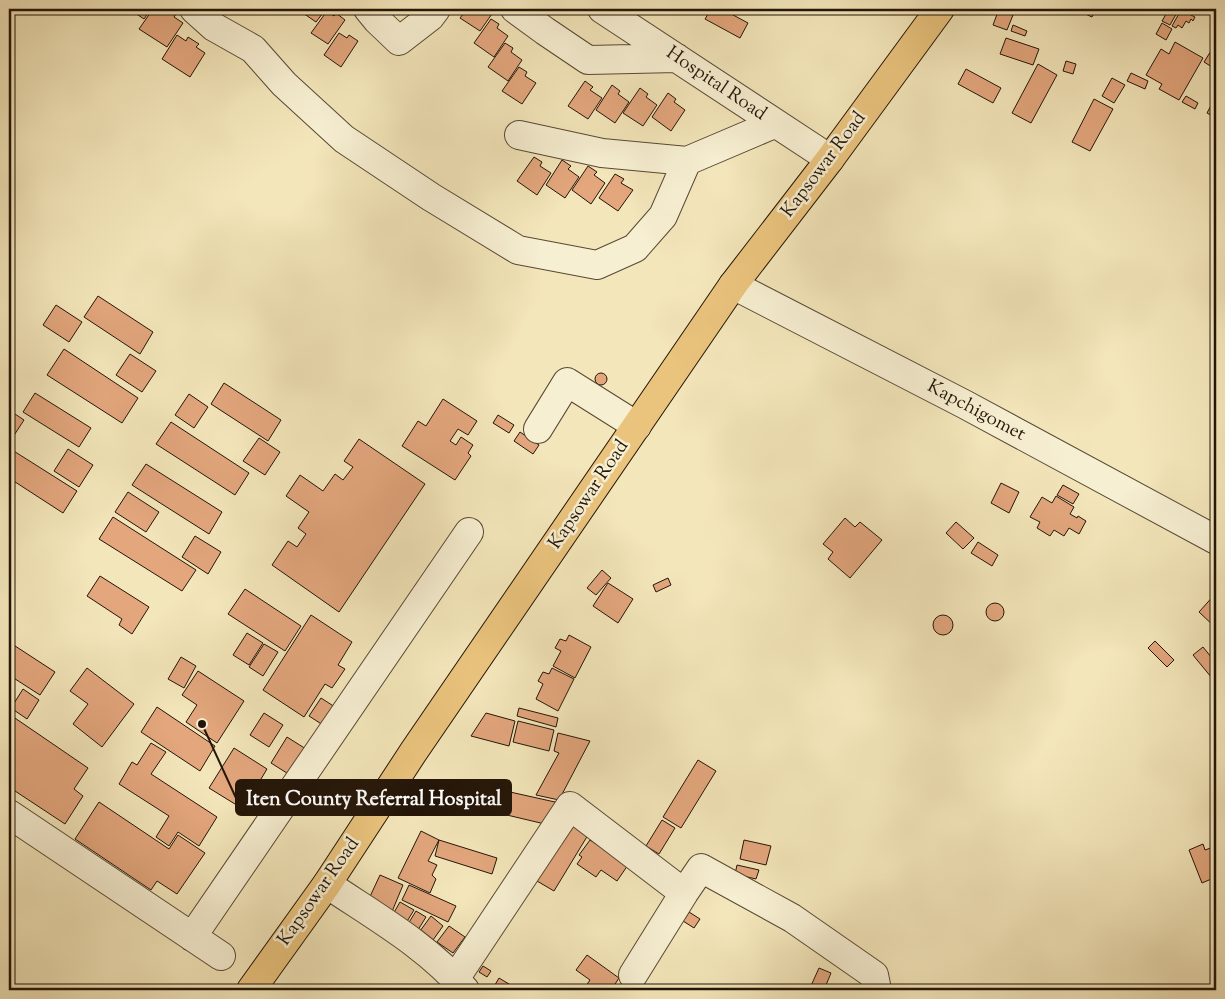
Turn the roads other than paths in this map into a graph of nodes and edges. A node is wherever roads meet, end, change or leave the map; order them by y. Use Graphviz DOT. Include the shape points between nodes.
graph roads {
  1 [pos="194,9"];
  2 [pos="368,9"];
  3 [pos="436,9"];
  4 [pos="515,9"];
  5 [pos="602,9"];
  6 [pos="940,9"];
  7 [pos="677,58"];
  8 [pos="774,124"];
  9 [pos="519,135"];
  10 [pos="686,160"];
  11 [pos="830,160"];
  12 [pos="733,285"];
  13 [pos="637,426"];
  14 [pos="538,429"];
  15 [pos="469,532"];
  16 [pos="1216,540"];
  17 [pos="9,814"];
  18 [pos="327,884"];
  19 [pos="684,893"];
  20 [pos="192,937"];
  21 [pos="221,956"];
  22 [pos="633,974"];
  23 [pos="460,984"];
  24 [pos="251,990"];
  25 [pos="877,990"];
  1 -- 10 [label="street" via="214,27 253,49 284,84 344,140 518,250 597,265 635,248 663,216"];
  2 -- 3 [label="street" via="399,42"];
  4 -- 7 [label="street" via="588,60"];
  5 -- 7 [label="street, Hospital Road"];
  6 -- 11 [label="main road, Kapsowar Road"];
  7 -- 8 [label="street, Hospital Road"];
  8 -- 10 [label="street"];
  8 -- 11 [label="street, Hospital Road"];
  9 -- 10 [label="street" via="602,153"];
  11 -- 12 [label="main road, Kapsowar Road"];
  12 -- 13 [label="main road, Kapsowar Road"];
  12 -- 16 [label="street, Kapchigomet" via="964,404"];
  13 -- 14 [label="street" via="567,382"];
  13 -- 18 [label="main road, Kapsowar Road" via="414,751"];
  15 -- 20 [label="street"];
  17 -- 20 [label="street"];
  18 -- 23 [label="street" via="409,939"];
  18 -- 24 [label="main road, Kapsowar Road"];
  19 -- 22 [label="street"];
  19 -- 23 [label="street" via="570,806"];
  19 -- 25 [label="street" via="701,868 792,918 874,975"];
  20 -- 21 [label="street"];
}
